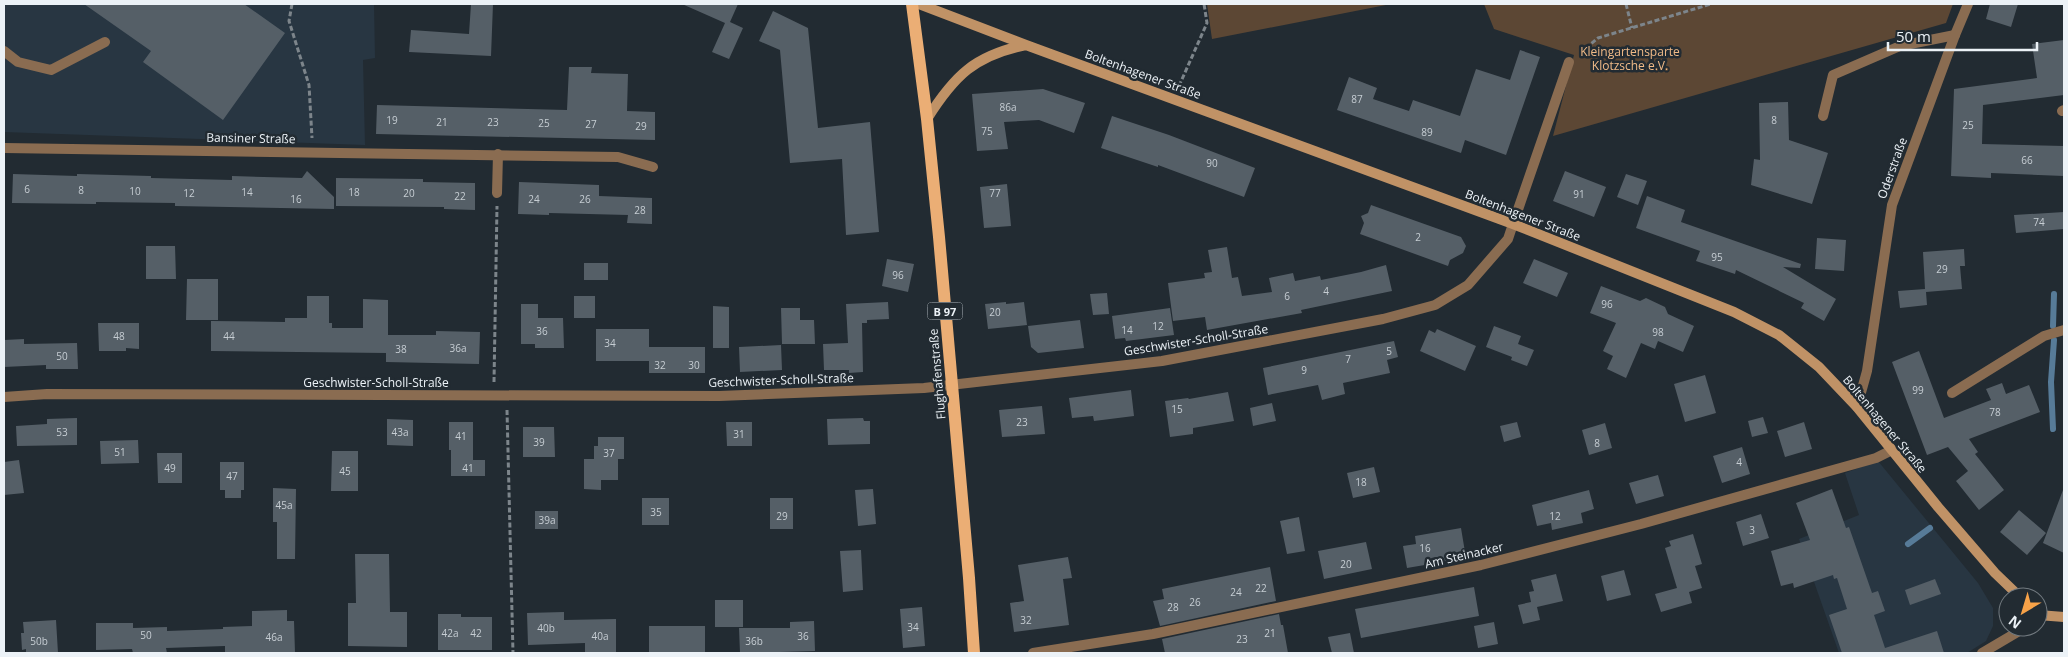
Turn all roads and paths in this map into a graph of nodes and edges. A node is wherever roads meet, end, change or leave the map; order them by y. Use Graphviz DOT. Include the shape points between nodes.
graph roads {
  1 [pos="292,4"];
  2 [pos="912,4"];
  3 [pos="919,4"];
  4 [pos="1204,4"];
  5 [pos="1626,4"];
  6 [pos="1711,4"];
  7 [pos="1968,4"];
  8 [pos="1632,28"];
  9 [pos="1955,36"];
  10 [pos="105,42"];
  11 [pos="1026,45"];
  12 [pos="4,52"];
  13 [pos="1569,62"];
  14 [pos="1179,86"];
  15 [pos="1823,116"];
  16 [pos="927,119"];
  17 [pos="4,148"];
  18 [pos="313,151"];
  19 [pos="498,154"];
  20 [pos="653,167"];
  21 [pos="498,193"];
  22 [pos="1513,224"];
  23 [pos="2064,330"];
  24 [pos="951,384"];
  25 [pos="1952,393"];
  26 [pos="494,394"];
  27 [pos="506,394"];
  28 [pos="4,397"];
  29 [pos="1857,407"];
  30 [pos="1892,450"];
  31 [pos="2010,587"];
  32 [pos="2048,616"];
  33 [pos="2064,617"];
  34 [pos="2009,637"];
  35 [pos="514,653"];
  36 [pos="974,653"];
  37 [pos="1033,653"];
  38 [pos="1982,653"];
  1 -- 18 [label="path" via="289,21 309,85"];
  2 -- 16 [label="main road, Flughafenstraße / B 97"];
  3 -- 11 [label="street, Boltenhagener Straße"];
  4 -- 14 [label="path" via="1207,23"];
  5 -- 8 [label="path"];
  6 -- 8 [label="path"];
  7 -- 9 [label="street, Oderstraße"];
  8 -- 13 [label="path" via="1598,38"];
  9 -- 15 [label="street" via="1900,46 1833,75"];
  9 -- 29 [label="street, Oderstraße" via="1892,205 1867,371"];
  10 -- 12 [label="street" via="51,70 18,62"];
  11 -- 16 [label="street" via="989,56 962,73"];
  11 -- 22 [label="street, Boltenhagener Straße"];
  13 -- 22 [label="street, Geschwister-Scholl-Straße"];
  16 -- 24 [label="main road, Flughafenstraße / B 97"];
  17 -- 18 [label="street, Bansiner Straße"];
  18 -- 19 [label="street, Bansiner Straße"];
  19 -- 20 [label="street, Bansiner Straße" via="618,157"];
  19 -- 21 [label="street"];
  21 -- 26 [label="path"];
  22 -- 24 [label="street, Geschwister-Scholl-Straße" via="1508,239 1468,285 1435,305 1383,319 1162,361"];
  22 -- 29 [label="street, Boltenhagener Straße" via="1734,312 1779,336 1819,367"];
  23 -- 25 [label="street" via="2044,336"];
  24 -- 27 [label="street, Geschwister-Scholl-Straße" via="924,388 719,396"];
  24 -- 36 [label="main road, Flughafenstraße / B 97"];
  26 -- 27 [label="street, Geschwister-Scholl-Straße"];
  26 -- 28 [label="street, Geschwister-Scholl-Straße" via="48,394"];
  27 -- 35 [label="path"];
  29 -- 30 [label="street, Boltenhagener Straße"];
  30 -- 31 [label="street, Boltenhagener Straße"];
  30 -- 37 [label="street, Am Steinacker" via="1876,458 1726,500 1481,565 1152,634"];
  32 -- 33 [label="street"];
  34 -- 38 [label="street"];
}
